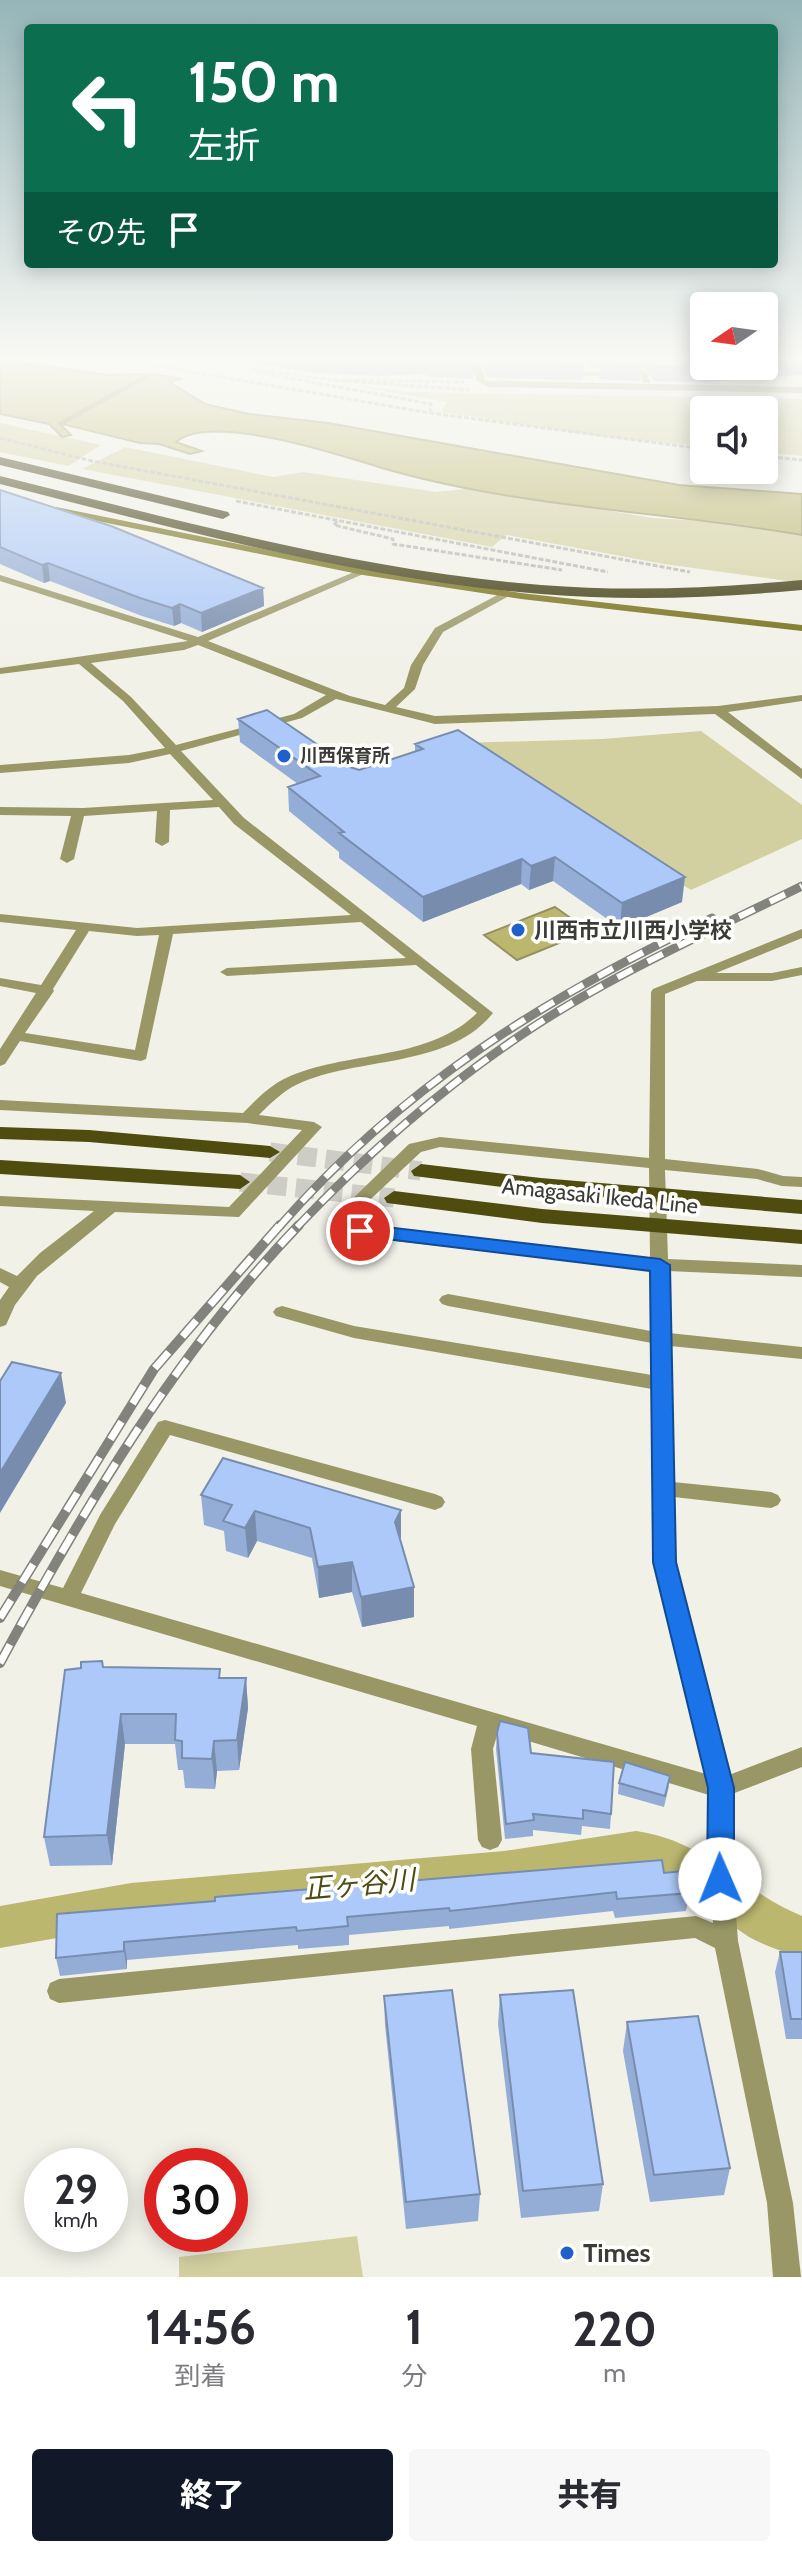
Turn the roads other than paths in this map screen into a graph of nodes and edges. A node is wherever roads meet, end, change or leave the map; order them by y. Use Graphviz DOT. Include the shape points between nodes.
graph roads {
  1 [pos="9,463"];
  2 [pos="0,470"];
  3 [pos="0,480"];
  4 [pos="0,489"];
  5 [pos="47,508"];
  6 [pos="242,520"];
  7 [pos="332,542"];
  8 [pos="284,546"];
  9 [pos="393,558"];
  10 [pos="363,572"];
  11 [pos="802,574"];
  12 [pos="0,578"];
  13 [pos="802,585"];
  14 [pos="505,594"];
  15 [pos="802,628"];
  16 [pos="198,641"];
  17 [pos="81,660"];
  18 [pos="0,671"];
  19 [pos="334,695"];
  20 [pos="802,698"];
  21 [pos="387,709"];
  22 [pos="718,710"];
  23 [pos="175,749"];
  24 [pos="0,769"];
  25 [pos="802,775"];
  26 [pos="222,803"];
  27 [pos="164,806"];
  28 [pos="0,811"];
  29 [pos="78,813"];
  30 [pos="162,842"];
  31 [pos="67,859"];
  32 [pos="0,918"];
  33 [pos="364,918"];
  34 [pos="85,927"];
  35 [pos="167,931"];
  36 [pos="802,933"];
  37 [pos="420,961"];
  38 [pos="802,971"];
  39 [pos="227,972"];
  40 [pos="693,978"];
  41 [pos="0,982"];
  42 [pos="47,991"];
  43 [pos="18,1036"];
  44 [pos="0,1061"];
  45 [pos="0,1105"];
  46 [pos="247,1118"];
  47 [pos="0,1133"];
  48 [pos="270,1152"];
  49 [pos="0,1167"];
  50 [pos="421,1171"];
  51 [pos="657,1172"];
  52 [pos="240,1182"];
  53 [pos="802,1182"];
  54 [pos="394,1198"];
  55 [pos="0,1201"];
  56 [pos="111,1207"];
  57 [pos="802,1207"];
  58 [pos="802,1237"];
  59 [pos="660,1255"];
  60 [pos="802,1271"];
  61 [pos="0,1274"];
  62 [pos="21,1286"];
  63 [pos="448,1300"];
  64 [pos="282,1312"];
  65 [pos="0,1321"];
  66 [pos="662,1339"];
  67 [pos="802,1353"];
  68 [pos="663,1384"];
  69 [pos="664,1489"];
  70 [pos="771,1500"];
  71 [pos="435,1502"];
  72 [pos="0,1578"];
  73 [pos="69,1597"];
  74 [pos="490,1720"];
  75 [pos="802,1757"];
  76 [pos="721,1788"];
  77 [pos="490,1840"];
  78 [pos="726,1930"];
  79 [pos="59,1991"];
  80 [pos="787,2277"];
  1 -- 6 [label="highway"];
  2 -- 9 [label="highway"];
  3 -- 8 [label="highway"];
  4 -- 8 [label="highway"];
  5 -- 10 [label="street"];
  7 -- 9 [label="highway"];
  8 -- 13 [label="highway" via="442,578 569,592 692,594"];
  9 -- 11 [label="highway" via="508,576 624,583"];
  10 -- 14 [label="street"];
  10 -- 16 [label="street"];
  12 -- 16 [label="street"];
  14 -- 15 [label="street"];
  14 -- 21 [label="street" via="439,630 409,689"];
  16 -- 17 [label="street"];
  16 -- 19 [label="street"];
  17 -- 18 [label="street"];
  17 -- 23 [label="street"];
  19 -- 21 [label="street"];
  19 -- 23 [label="street" via="298,716"];
  20 -- 22 [label="street"];
  21 -- 22 [label="street" via="435,720"];
  22 -- 25 [label="street"];
  23 -- 24 [label="street" via="129,759"];
  23 -- 26 [label="street"];
  26 -- 27 [label="street"];
  26 -- 33 [label="street"];
  27 -- 29 [label="street"];
  27 -- 30 [label="street"];
  28 -- 29 [label="street"];
  29 -- 31 [label="street"];
  32 -- 34 [label="street"];
  33 -- 35 [label="street"];
  33 -- 37 [label="street"];
  34 -- 35 [label="street"];
  34 -- 42 [label="street"];
  35 -- 43 [label="street" via="141,1056"];
  36 -- 40 [label="street"];
  37 -- 39 [label="street"];
  37 -- 46 [label="street" via="486,1013 478,1024 402,1053 291,1081"];
  38 -- 40 [label="street" via="772,977"];
  40 -- 51 [label="street" via="658,992"];
  41 -- 42 [label="street"];
  42 -- 43 [label="street"];
  43 -- 44 [label="street"];
  45 -- 46 [label="street"];
  46 -- 56 [label="street" via="314,1127 233,1213"];
  47 -- 48 [label="main road"];
  49 -- 52 [label="main road"];
  50 -- 57 [label="main road, Amagasaki Ikeda Line"];
  51 -- 53 [label="street"];
  51 -- 59 [label="street"];
  51 -- 59 [label="street" via="440,1142 415,1148 350,1209 360,1231"];
  54 -- 58 [label="main road, Amagasaki Ikeda Line"];
  55 -- 56 [label="street"];
  56 -- 62 [label="street" via="36,1266"];
  59 -- 60 [label="street"];
  59 -- 66 [label="street"];
  61 -- 62 [label="street"];
  62 -- 65 [label="street"];
  63 -- 66 [label="street"];
  64 -- 68 [label="street" via="354,1332"];
  66 -- 67 [label="street"];
  66 -- 68 [label="street"];
  68 -- 69 [label="street"];
  69 -- 70 [label="street"];
  69 -- 76 [label="street" via="665,1562"];
  71 -- 73 [label="street" via="165,1427 107,1520"];
  72 -- 73 [label="street"];
  73 -- 74 [label="street"];
  74 -- 76 [label="street"];
  74 -- 77 [label="street" via="482,1749"];
  75 -- 76 [label="street"];
  76 -- 78 [label="street" via="720,1879"];
  78 -- 79 [label="street" via="696,1927"];
  78 -- 80 [label="street" via="780,2203"];
}
